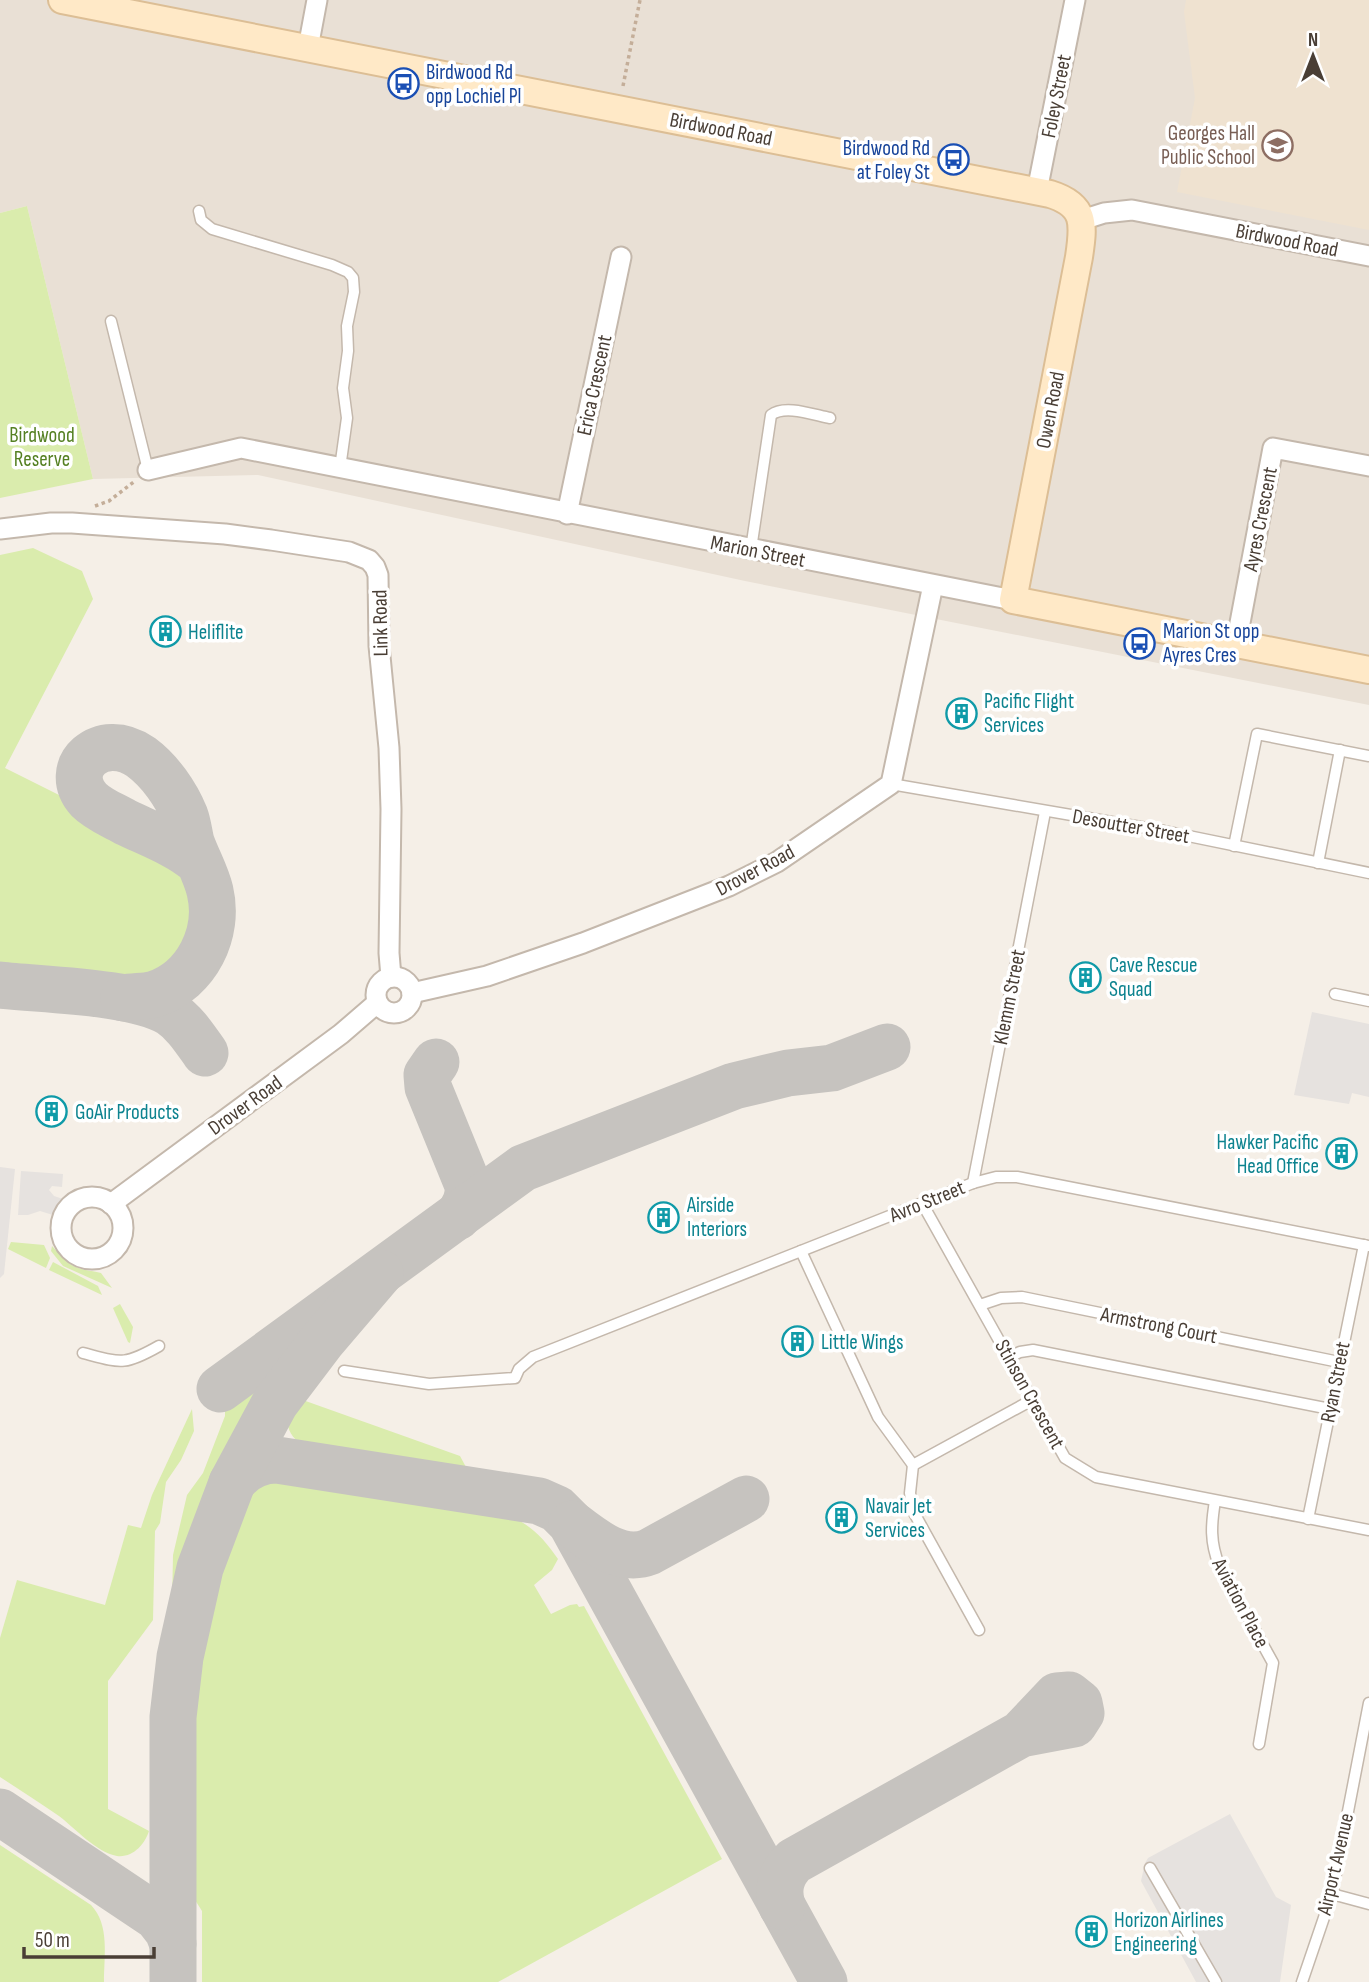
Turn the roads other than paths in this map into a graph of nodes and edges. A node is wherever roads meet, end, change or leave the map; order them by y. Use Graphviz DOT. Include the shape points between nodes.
graph roads {
  1 [pos="62,0"];
  2 [pos="317,0"];
  3 [pos="1075,0"];
  4 [pos="308,48"];
  5 [pos="1037,191"];
  6 [pos="199,211"];
  7 [pos="1082,220"];
  8 [pos="1369,256"];
  9 [pos="621,257"];
  10 [pos="111,321"];
  11 [pos="830,418"];
  12 [pos="1369,466"];
  13 [pos="340,468"];
  14 [pos="148,471"];
  15 [pos="567,514"];
  16 [pos="0,529"];
  17 [pos="751,550"];
  18 [pos="933,585"];
  19 [pos="1013,600"];
  20 [pos="1236,644"];
  21 [pos="1369,670"];
  22 [pos="1340,750"];
  23 [pos="1369,755"];
  24 [pos="891,784"];
  25 [pos="1045,812"];
  26 [pos="1234,846"];
  27 [pos="1318,863"];
  28 [pos="1369,873"];
  29 [pos="391,977"];
  30 [pos="412,993"];
  31 [pos="1335,994"];
  32 [pos="1369,1001"];
  33 [pos="377,1003"];
  34 [pos="973,1183"];
  35 [pos="922,1203"];
  36 [pos="111,1204"];
  37 [pos="1367,1245"];
  38 [pos="801,1251"];
  39 [pos="980,1305"];
  40 [pos="159,1346"];
  41 [pos="83,1353"];
  42 [pos="1009,1357"];
  43 [pos="1339,1362"];
  44 [pos="344,1371"];
  45 [pos="1032,1399"];
  46 [pos="1330,1409"];
  47 [pos="913,1465"];
  48 [pos="1215,1501"];
  49 [pos="1308,1519"];
  50 [pos="1369,1530"];
  51 [pos="979,1630"];
  52 [pos="1369,1703"];
  53 [pos="1259,1744"];
  54 [pos="1150,1868"];
  55 [pos="1332,1894"];
  56 [pos="1369,1904"];
  57 [pos="1216,1982"];
  58 [pos="1302,1982"];
  1 -- 4 [label="main road, Birdwood Road"];
  2 -- 4 [label="street"];
  3 -- 5 [label="street, Foley Street"];
  4 -- 5 [label="main road, Birdwood Road"];
  5 -- 7 [label="main road, Birdwood Road" via="1070,202"];
  6 -- 13 [label="lane" via="201,220 212,229 332,265 353,278 343,398 347,418"];
  7 -- 8 [label="street, Birdwood Road" via="1132,210"];
  7 -- 19 [label="main road, Owen Road" via="1079,257"];
  9 -- 15 [label="street, Erica Crescent"];
  10 -- 14 [label="lane"];
  11 -- 17 [label="lane" via="786,410 771,415"];
  12 -- 20 [label="street, Ayres Crescent" via="1273,448"];
  13 -- 14 [label="street, Marion Street" via="241,448"];
  13 -- 15 [label="street, Marion Street"];
  15 -- 17 [label="street, Marion Street"];
  16 -- 29 [label="street, Link Road" via="72,523 225,534 349,552 369,560 378,575 388,747"];
  17 -- 18 [label="street, Marion Street"];
  18 -- 19 [label="street, Marion Street"];
  18 -- 24 [label="street"];
  19 -- 20 [label="main road, Marion Street"];
  20 -- 21 [label="main road, Marion Street"];
  22 -- 23 [label="lane"];
  22 -- 26 [label="lane" via="1257,734"];
  22 -- 27 [label="lane"];
  24 -- 25 [label="lane, Desoutter Street"];
  24 -- 30 [label="street, Drover Road" via="777,862 729,886 499,972"];
  25 -- 26 [label="lane, Desoutter Street"];
  25 -- 34 [label="lane, Klemm Street"];
  26 -- 27 [label="lane, Desoutter Street"];
  27 -- 28 [label="lane, Desoutter Street"];
  29 -- 30 [label="street" via="407,983"];
  29 -- 33 [label="street" via="378,987"];
  30 -- 33 [label="street" via="409,1005 399,1012 387,1012"];
  31 -- 32 [label="lane"];
  33 -- 36 [label="street, Drover Road"];
  34 -- 35 [label="lane, Avro Street"];
  34 -- 37 [label="lane, Avro Street" via="1017,1177"];
  35 -- 38 [label="lane, Avro Street"];
  35 -- 39 [label="lane, Stinson Crescent"];
  37 -- 43 [label="lane, Ryan Street"];
  38 -- 44 [label="lane, Avro Street" via="533,1357 515,1378 429,1384"];
  38 -- 47 [label="lane" via="878,1417"];
  39 -- 42 [label="lane, Stinson Crescent"];
  39 -- 43 [label="lane, Armstrong Court" via="1022,1297"];
  40 -- 41 [label="lane" via="127,1362"];
  42 -- 45 [label="lane, Stinson Crescent"];
  42 -- 46 [label="lane" via="1033,1350"];
  43 -- 46 [label="lane, Ryan Street"];
  45 -- 47 [label="lane"];
  45 -- 48 [label="lane, Stinson Crescent" via="1065,1458 1081,1469 1096,1477"];
  46 -- 49 [label="lane, Ryan Street"];
  47 -- 51 [label="lane" via="913,1511"];
  48 -- 49 [label="lane, Stinson Crescent"];
  48 -- 53 [label="lane, Aviation Place" via="1210,1527 1213,1550 1273,1663"];
  49 -- 50 [label="lane, Stinson Crescent"];
  52 -- 55 [label="lane, Airport Avenue"];
  54 -- 57 [label="lane"];
  55 -- 56 [label="lane"];
  55 -- 58 [label="lane, Airport Avenue"];
}
